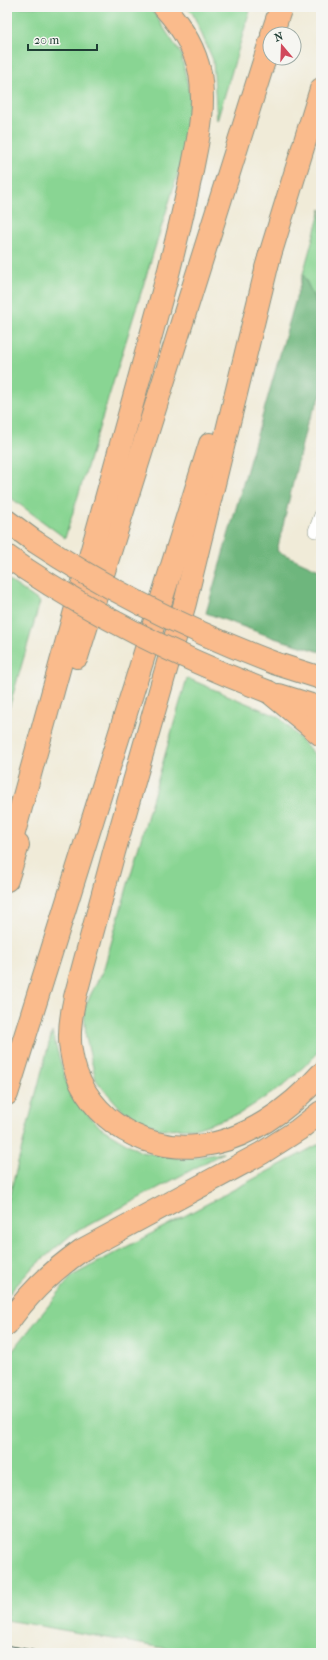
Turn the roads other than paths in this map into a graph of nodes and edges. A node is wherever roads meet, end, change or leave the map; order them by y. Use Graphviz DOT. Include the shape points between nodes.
graph roads {
  1 [pos="164,7"];
  2 [pos="281,7"];
  3 [pos="275,26"];
  4 [pos="262,66"];
  5 [pos="321,89"];
  6 [pos="270,254"];
  7 [pos="321,515"];
  8 [pos="7,521"];
  9 [pos="315,531"];
  10 [pos="16,562"];
  11 [pos="321,678"];
  12 [pos="269,692"];
  13 [pos="321,708"];
  14 [pos="321,735"];
  15 [pos="7,858"];
  16 [pos="7,880"];
  17 [pos="321,1074"];
  18 [pos="7,1094"];
  19 [pos="321,1112"];
  20 [pos="7,1324"];
  1 -- 15 [label="highway" via="186,37 199,72 202,104 198,142 169,270"];
  2 -- 3 [label="highway"];
  4 -- 16 [label="highway"];
  5 -- 6 [label="highway"];
  6 -- 17 [label="highway" via="185,603 76,991 71,1019 70,1050 82,1086 106,1116 134,1136 169,1146 191,1147 214,1143 249,1130 299,1097"];
  6 -- 18 [label="highway"];
  7 -- 9 [label="lane"];
  8 -- 11 [label="highway, bridge" via="80,571 129,598 206,635 277,664"];
  10 -- 12 [label="highway, bridge" via="70,597 144,638"];
  12 -- 13 [label="highway"];
  12 -- 14 [label="highway"];
  19 -- 20 [label="highway" via="262,1153 82,1250 37,1287"];
}
